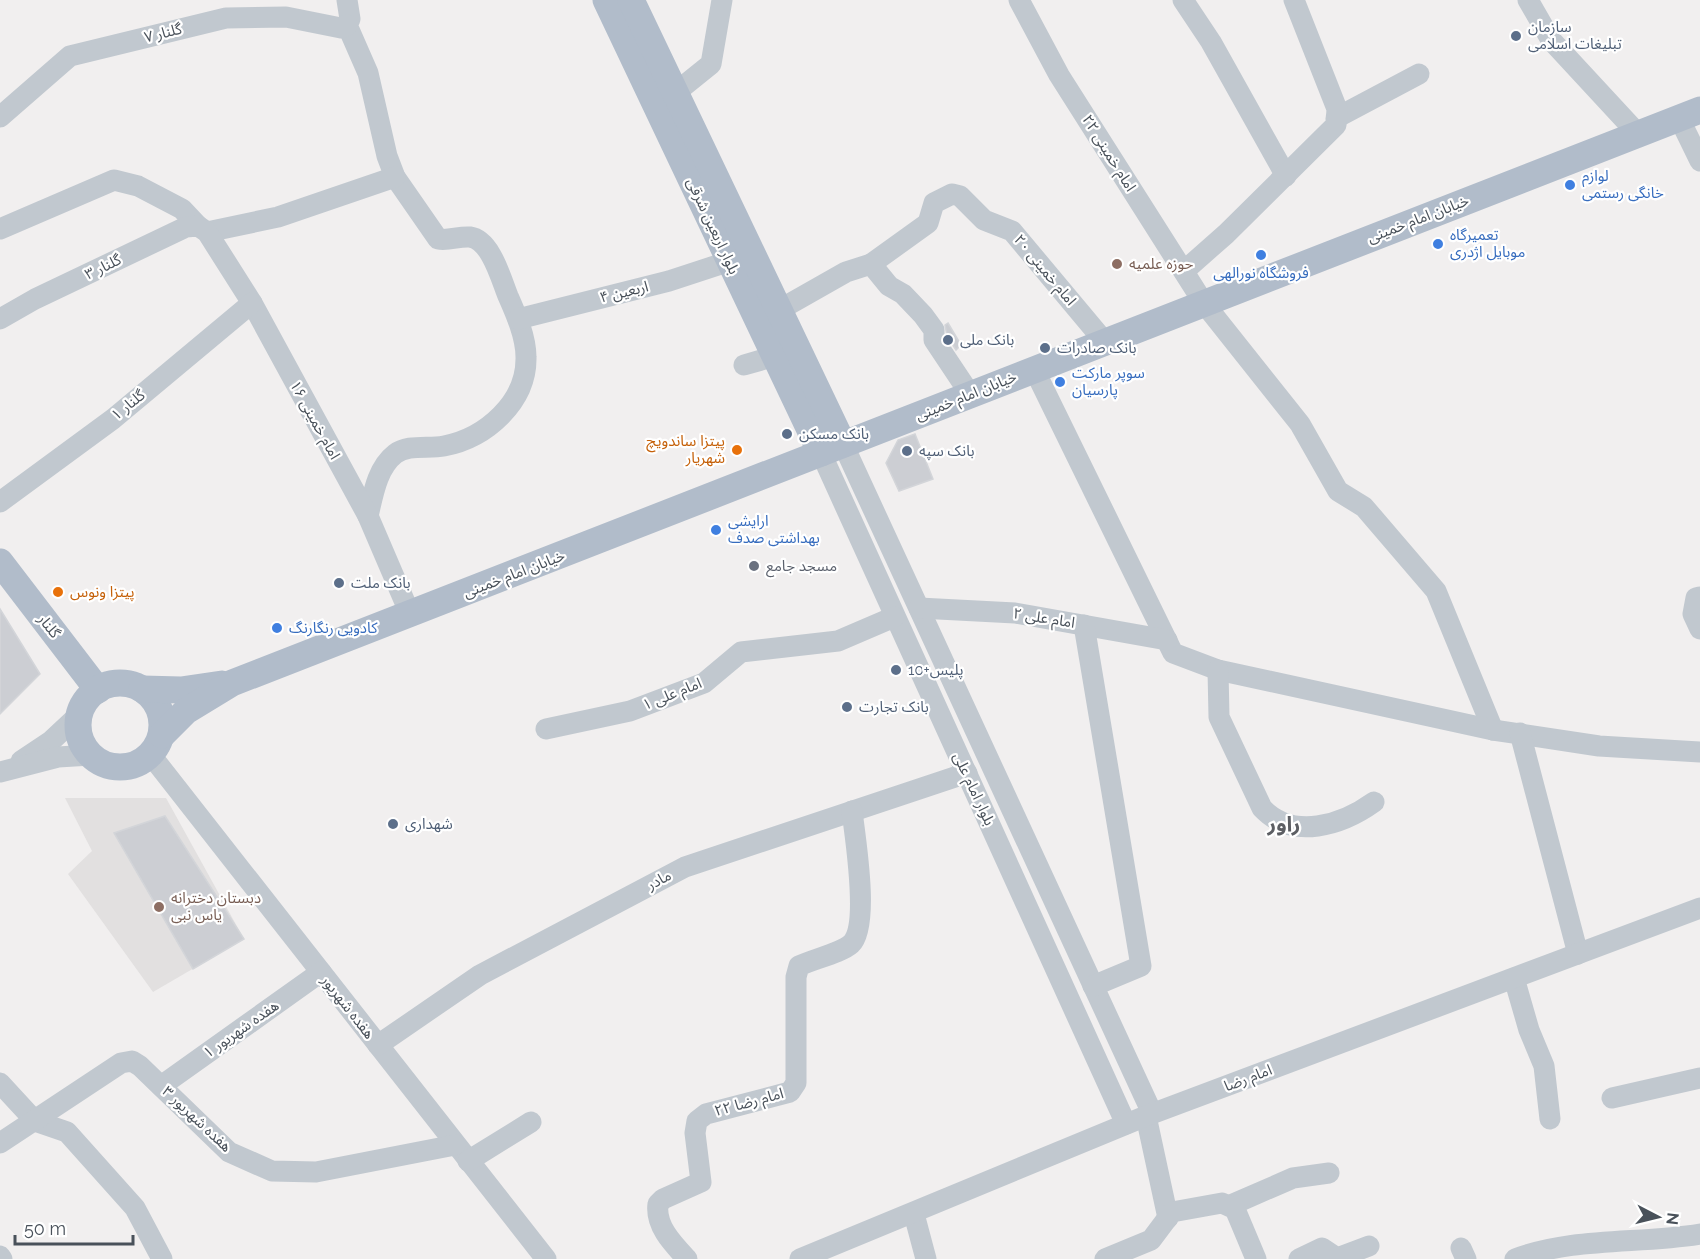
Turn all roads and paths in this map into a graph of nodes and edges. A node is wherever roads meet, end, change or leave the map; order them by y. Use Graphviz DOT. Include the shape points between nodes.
graph roads {
  1 [pos="347,0"];
  2 [pos="606,0"];
  3 [pos="631,0"];
  4 [pos="722,0"];
  5 [pos="1019,0"];
  6 [pos="1183,0"];
  7 [pos="1294,0"];
  8 [pos="1528,0"];
  9 [pos="347,25"];
  10 [pos="1419,74"];
  11 [pos="675,93"];
  12 [pos="1690,114"];
  13 [pos="0,117"];
  14 [pos="1336,118"];
  15 [pos="1638,134"];
  16 [pos="1700,161"];
  17 [pos="1286,176"];
  18 [pos="395,177"];
  19 [pos="0,229"];
  20 [pos="203,229"];
  21 [pos="729,261"];
  22 [pos="871,264"];
  23 [pos="1184,271"];
  24 [pos="1203,302"];
  25 [pos="252,303"];
  26 [pos="779,310"];
  27 [pos="0,319"];
  28 [pos="518,320"];
  29 [pos="1104,341"];
  30 [pos="775,356"];
  31 [pos="744,365"];
  32 [pos="1034,369"];
  33 [pos="970,394"];
  34 [pos="832,448"];
  35 [pos="0,501"];
  36 [pos="368,516"];
  37 [pos="0,562"];
  38 [pos="1700,597"];
  39 [pos="919,608"];
  40 [pos="410,614"];
  41 [pos="894,617"];
  42 [pos="1084,625"];
  43 [pos="1700,629"];
  44 [pos="1167,640"];
  45 [pos="1218,670"];
  46 [pos="232,683"];
  47 [pos="142,689"];
  48 [pos="98,690"];
  49 [pos="81,712"];
  50 [pos="546,729"];
  51 [pos="1493,729"];
  52 [pos="1520,733"];
  53 [pos="156,744"];
  54 [pos="1700,752"];
  55 [pos="91,755"];
  56 [pos="4,771"];
  57 [pos="967,773"];
  58 [pos="1374,802"];
  59 [pos="852,811"];
  60 [pos="1700,908"];
  61 [pos="1578,954"];
  62 [pos="321,972"];
  63 [pos="1514,978"];
  64 [pos="1093,986"];
  65 [pos="378,1045"];
  66 [pos="1700,1078"];
  67 [pos="0,1083"];
  68 [pos="161,1086"];
  69 [pos="1612,1098"];
  70 [pos="1141,1118"];
  71 [pos="1550,1119"];
  72 [pos="35,1121"];
  73 [pos="531,1122"];
  74 [pos="0,1143"];
  75 [pos="462,1153"];
  76 [pos="1329,1173"];
  77 [pos="1231,1205"];
  78 [pos="914,1214"];
  79 [pos="1168,1218"];
  80 [pos="1700,1234"];
  81 [pos="1369,1246"];
  82 [pos="162,1259"];
  83 [pos="546,1259"];
  84 [pos="687,1259"];
  85 [pos="800,1259"];
  86 [pos="926,1259"];
  87 [pos="1105,1259"];
  88 [pos="1256,1259"];
  89 [pos="1299,1259"];
  90 [pos="1515,1259"];
  1 -- 9 [label="street"];
  2 -- 21 [label="main road, بلوار اربعین شرقی"];
  3 -- 11 [label="main road, بلوار اربعین شرقی"];
  4 -- 11 [label="street" via="711,64"];
  5 -- 23 [label="street, امام خمینی ۲۲" via="1059,75"];
  6 -- 17 [label="street"];
  7 -- 14 [label="street" via="1337,109"];
  8 -- 15 [label="street" via="1551,40"];
  9 -- 13 [label="street, گلنار ۷" via="341,28 286,17 226,18 70,57"];
  9 -- 18 [label="street" via="368,73"];
  10 -- 14 [label="street"];
  11 -- 26 [label="main road, بلوار اربعین شرقی"];
  12 -- 15 [label="main road, خیابان امام خمینی"];
  12 -- 16 [label="street"];
  14 -- 17 [label="street" via="1336,125"];
  15 -- 24 [label="main road, خیابان امام خمینی"];
  17 -- 23 [label="street"];
  18 -- 20 [label="street, گلنار ۳" via="278,217"];
  18 -- 28 [label="street" via="438,239 480,240"];
  19 -- 20 [label="street, امام خمینی ۱۶" via="114,180 138,186 182,209"];
  20 -- 25 [label="street, امام خمینی ۱۶"];
  20 -- 27 [label="street, گلنار ۳" via="186,227"];
  21 -- 28 [label="street, اربعین ۴" via="669,281"];
  21 -- 30 [label="main road, بلوار اربعین شرقی"];
  22 -- 26 [label="street" via="846,272"];
  22 -- 29 [label="street, امام خمینی ۲۰" via="928,223 934,203 952,194 960,196 984,220 1012,231"];
  22 -- 33 [label="street" via="934,330 934,340"];
  23 -- 24 [label="street, امام خمینی ۲۲"];
  24 -- 29 [label="main road, خیابان امام خمینی"];
  24 -- 51 [label="street, امام خمینی ۲۲" via="1300,424 1338,491 1364,507 1436,591"];
  25 -- 35 [label="street, گلنار ۱" via="113,419"];
  25 -- 36 [label="street, امام خمینی ۱۶"];
  26 -- 34 [label="main road, بلوار اربعین شرقی"];
  28 -- 36 [label="street" via="526,355 524,380 511,404 490,426 470,436 444,446 406,449 395,454 377,481"];
  29 -- 32 [label="main road, خیابان امام خمینی"];
  30 -- 31 [label="street"];
  30 -- 34 [label="main road, بلوار اربعین شرقی"];
  32 -- 33 [label="main road, خیابان امام خمینی"];
  32 -- 44 [label="street"];
  33 -- 34 [label="main road, خیابان امام خمینی"];
  34 -- 39 [label="street, بلوار امام علی"];
  34 -- 40 [label="main road, خیابان امام خمینی"];
  34 -- 41 [label="street, بلوار امام علی"];
  36 -- 40 [label="street, امام خمینی ۱۶"];
  37 -- 48 [label="main road, گلنار"];
  38 -- 43 [label="street" via="1693,606"];
  39 -- 42 [label="street, امام علی ۲" via="1016,613"];
  39 -- 64 [label="street, بلوار امام علی"];
  40 -- 46 [label="main road, خیابان امام خمینی"];
  41 -- 50 [label="street, امام علی ۱" via="838,641 741,652 704,683 630,711"];
  41 -- 57 [label="street, بلوار امام علی"];
  42 -- 44 [label="street, امام علی ۲"];
  42 -- 64 [label="street" via="1141,966"];
  44 -- 45 [label="street" via="1173,653"];
  45 -- 51 [label="street"];
  45 -- 58 [label="street" via="1219,717 1262,808 1271,817 1297,827 1318,826 1354,817"];
  46 -- 47 [label="main road" via="181,690"];
  46 -- 53 [label="main road" via="186,711"];
  47 -- 48 [label="main road" via="125,683"];
  47 -- 53 [label="main road" via="155,700 162,717"];
  48 -- 49 [label="main road"];
  49 -- 55 [label="main road" via="78,724 82,742"];
  49 -- 56 [label="street" via="51,741"];
  51 -- 52 [label="street"];
  52 -- 54 [label="street" via="1599,746"];
  52 -- 61 [label="street"];
  53 -- 55 [label="main road" via="141,761 124,768 106,765"];
  53 -- 62 [label="street, هفده شهریور"];
  55 -- 56 [label="street" via="58,758"];
  57 -- 59 [label="street, مادر"];
  57 -- 70 [label="street, بلوار امام علی"];
  59 -- 65 [label="street, مادر" via="685,867 480,975"];
  59 -- 84 [label="street, امام رضا ۲۲" via="861,883 857,934 850,945 799,966 796,1083 790,1092 697,1121 701,1182 658,1204 657,1210 668,1238"];
  60 -- 61 [label="street, امام رضا"];
  61 -- 63 [label="street, امام رضا"];
  62 -- 65 [label="street, هفده شهریور"];
  62 -- 68 [label="street, هفده شهریور ۱"];
  63 -- 70 [label="street, امام رضا"];
  63 -- 71 [label="street" via="1544,1066"];
  64 -- 70 [label="street, بلوار امام علی"];
  65 -- 75 [label="street, هفده شهریور"];
  66 -- 69 [label="street"];
  67 -- 72 [label="street"];
  68 -- 72 [label="street, هفده شهریور ۳" via="132,1061 121,1063"];
  68 -- 75 [label="street, هفده شهریور ۳" via="229,1152 272,1171 316,1172"];
  70 -- 78 [label="street, امام رضا"];
  70 -- 79 [label="street"];
  72 -- 74 [label="street, هفده شهریور ۳"];
  72 -- 82 [label="street" via="67,1132 135,1208"];
  73 -- 75 [label="street"];
  75 -- 83 [label="street, هفده شهریور"];
  76 -- 77 [label="street" via="1293,1178"];
  77 -- 79 [label="street" via="1179,1209"];
  77 -- 88 [label="street"];
  78 -- 85 [label="street, امام رضا"];
  78 -- 86 [label="street"];
  79 -- 87 [label="street" via="1150,1240"];
  80 -- 90 [label="street" via="1544,1248"];
  81 -- 89 [label="street" via="1337,1258 1322,1248"];
}
